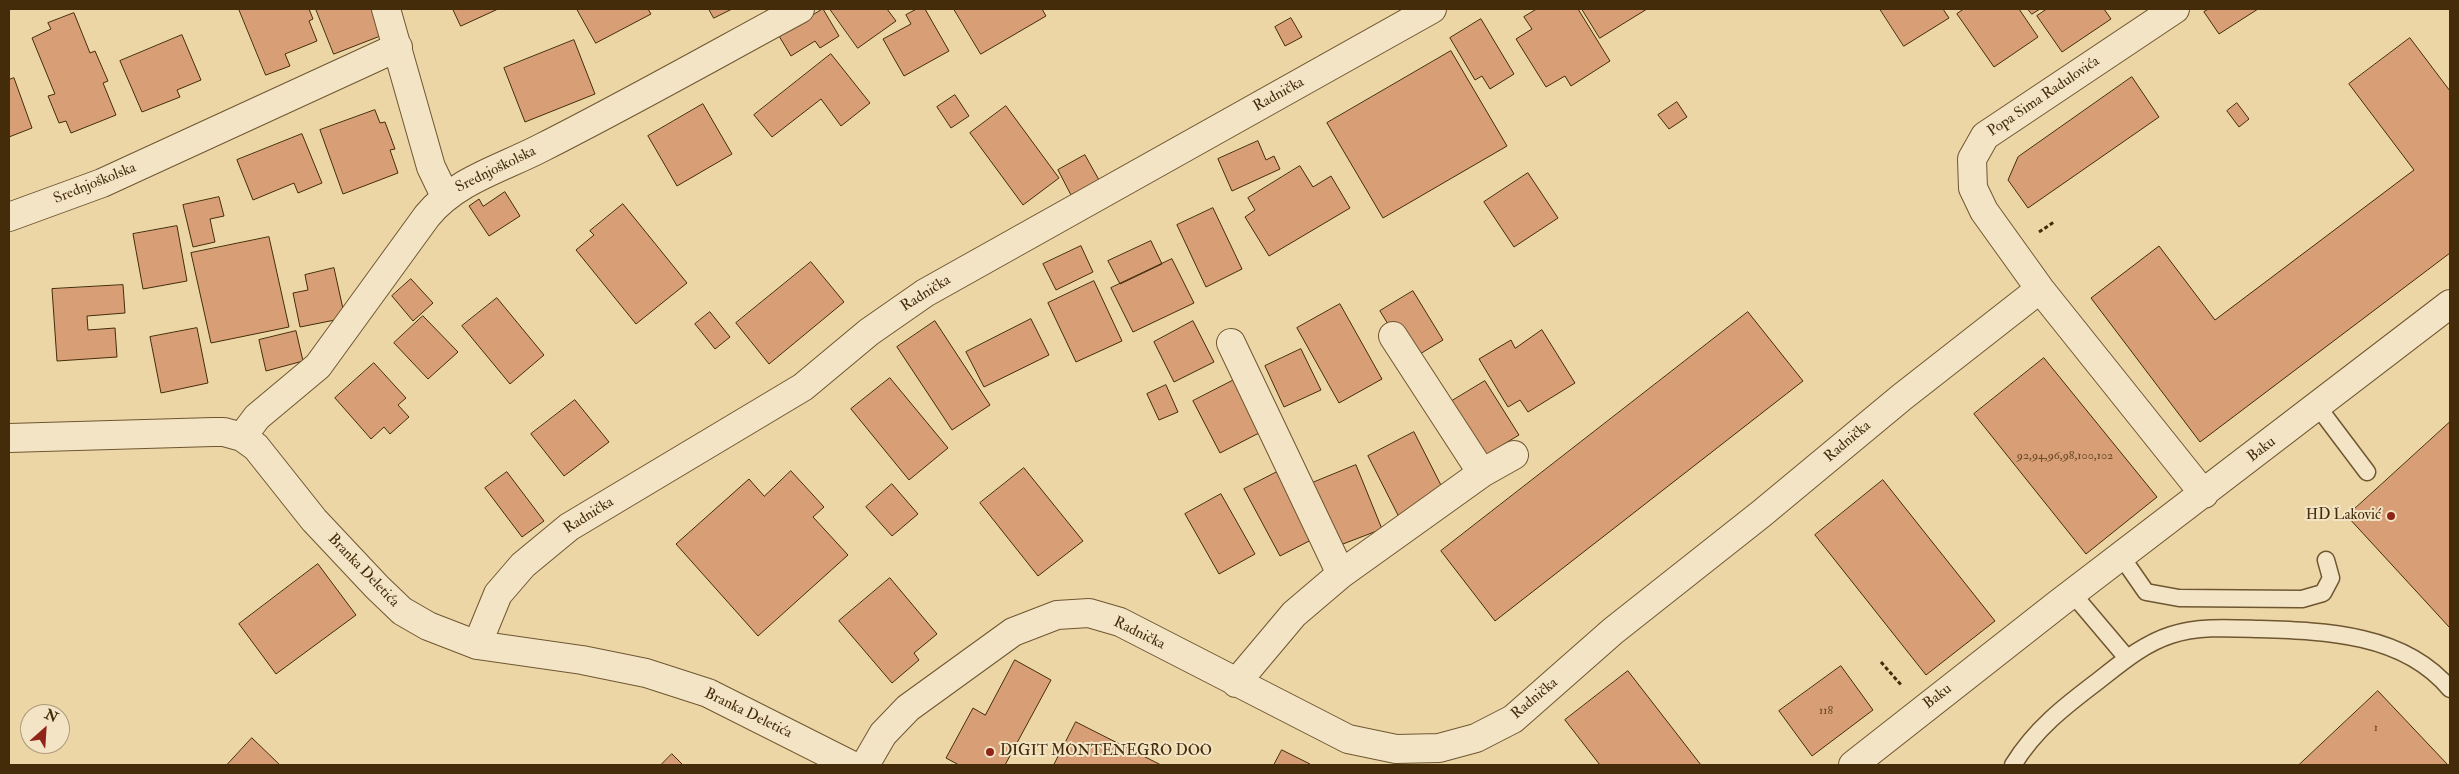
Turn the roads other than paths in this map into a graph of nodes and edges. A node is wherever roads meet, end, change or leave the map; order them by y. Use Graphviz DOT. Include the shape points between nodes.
graph roads {
  1 [pos="386,9"];
  2 [pos="800,9"];
  3 [pos="1432,9"];
  4 [pos="2175,9"];
  5 [pos="398,47"];
  6 [pos="445,196"];
  7 [pos="9,217"];
  8 [pos="2040,289"];
  9 [pos="2450,304"];
  10 [pos="1393,336"];
  11 [pos="1231,343"];
  12 [pos="2318,407"];
  13 [pos="242,436"];
  14 [pos="9,438"];
  15 [pos="1514,455"];
  16 [pos="2367,472"];
  17 [pos="1482,473"];
  18 [pos="2204,494"];
  19 [pos="2121,556"];
  20 [pos="2326,560"];
  21 [pos="1341,574"];
  22 [pos="2072,593"];
  23 [pos="477,645"];
  24 [pos="2127,658"];
  25 [pos="1236,683"];
  26 [pos="2450,689"];
  27 [pos="851,765"];
  28 [pos="865,765"];
  29 [pos="1853,765"];
  30 [pos="2013,765"];
  1 -- 5 [label="street"];
  2 -- 6 [label="street, Srednjoškolska"];
  3 -- 23 [label="street, Radnička" via="925,293 869,332 803,387 569,527 523,565 498,594"];
  4 -- 8 [label="street, Popa Sima Radulovića" via="1985,136 1972,159 1973,188 1984,212"];
  5 -- 6 [label="street" via="431,167"];
  5 -- 7 [label="street, Srednjoškolska" via="102,183"];
  6 -- 13 [label="street, Srednjoškolska" via="318,366 257,417"];
  8 -- 18 [label="street, Popa Sima Radulovića"];
  8 -- 25 [label="street, Radnička" via="1612,631 1513,719 1476,738 1439,748 1396,749 1348,739"];
  9 -- 12 [label="street, Baku"];
  10 -- 17 [label="street"];
  11 -- 21 [label="street"];
  12 -- 16 [label="lane"];
  12 -- 18 [label="street, Baku"];
  13 -- 14 [label="street" via="213,432"];
  13 -- 23 [label="street, Branka Deletića" via="256,447 314,520 402,611 428,626"];
  15 -- 17 [label="street"];
  17 -- 21 [label="street"];
  18 -- 19 [label="street, Baku"];
  19 -- 20 [label="lane" via="2146,592 2179,598 2302,599 2323,593 2332,578"];
  19 -- 22 [label="street, Baku"];
  21 -- 25 [label="street" via="1294,614"];
  22 -- 24 [label="lane"];
  22 -- 29 [label="street, Baku"];
  23 -- 27 [label="street, Branka Deletića" via="582,660 682,684 708,693"];
  24 -- 26 [label="lane" via="2172,634 2225,628 2337,633 2377,642 2413,658"];
  24 -- 30 [label="lane" via="2051,717 2025,745"];
  25 -- 28 [label="street, Radnička" via="1120,622 1089,612 1056,615 1013,632 908,708 883,734"];
}
